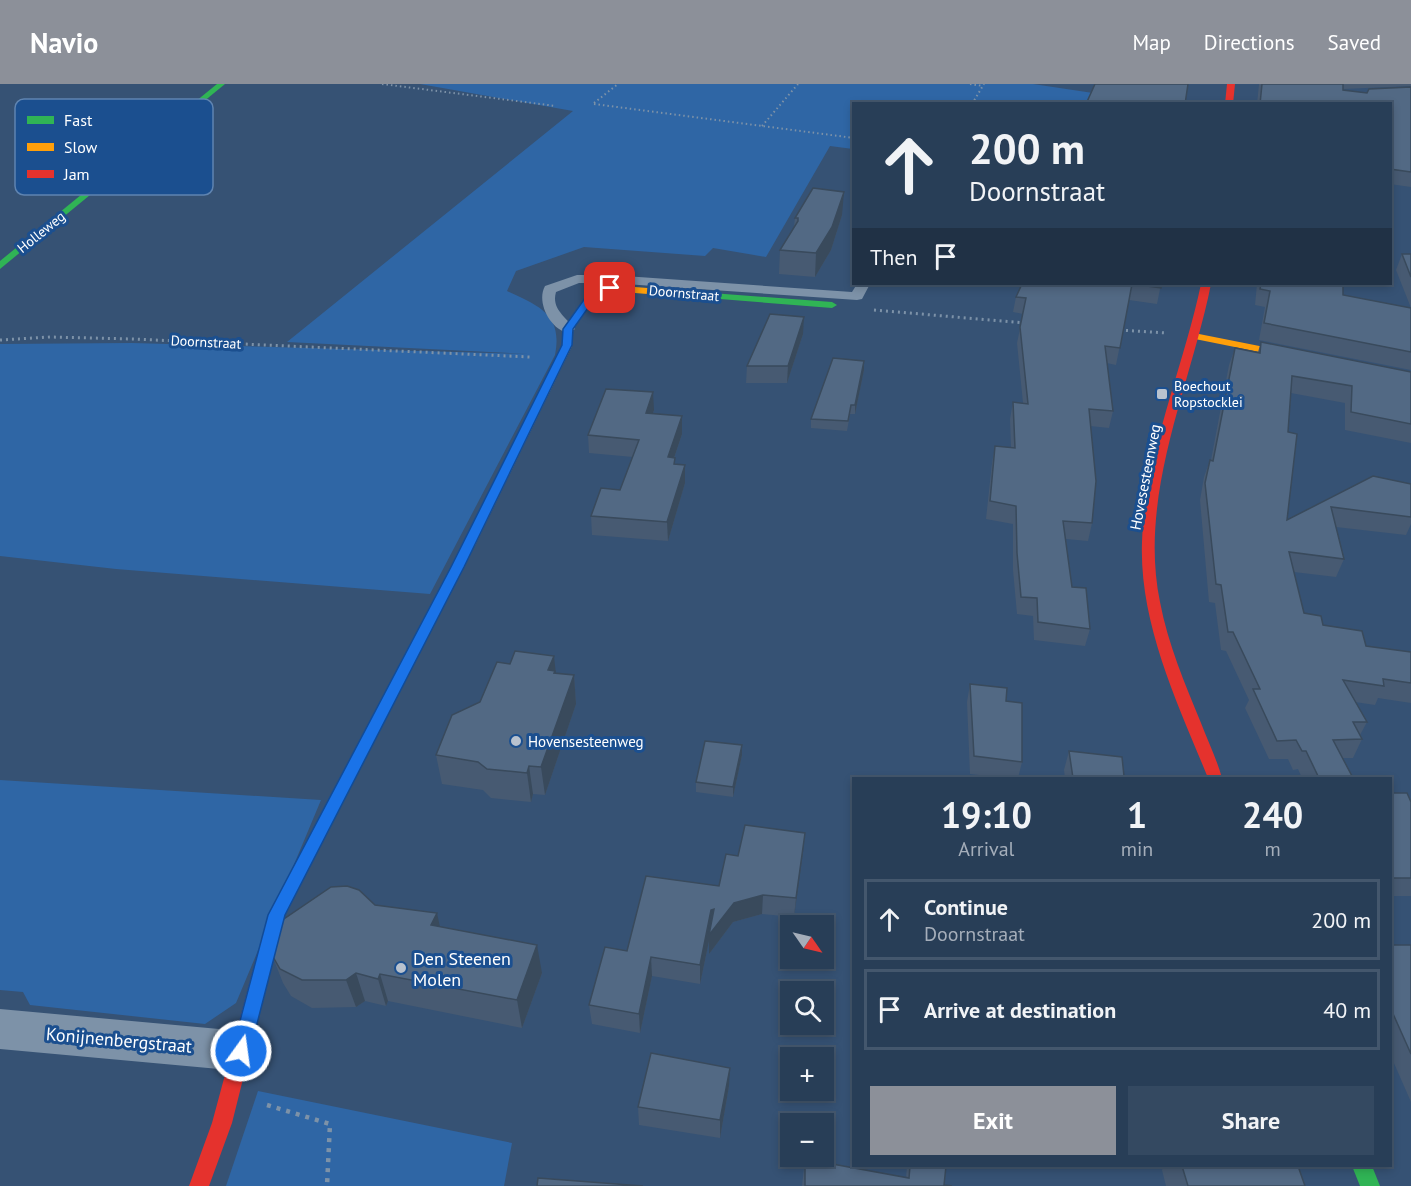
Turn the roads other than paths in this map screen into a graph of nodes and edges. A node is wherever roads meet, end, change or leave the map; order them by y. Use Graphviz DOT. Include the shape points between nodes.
graph roads {
  1 [pos="221,84"];
  2 [pos="1231,84"];
  3 [pos="203,99"];
  4 [pos="1228,102"];
  5 [pos="86,195"];
  6 [pos="0,266"];
  7 [pos="862,285"];
  8 [pos="1206,285"];
  9 [pos="832,305"];
  10 [pos="568,329"];
  11 [pos="1194,336"];
  12 [pos="1323,362"];
  13 [pos="1215,777"];
  14 [pos="0,1029"];
  15 [pos="241,1051"];
  16 [pos="1362,1167"];
  17 [pos="199,1186"];
  18 [pos="1370,1186"];
  1 -- 3 [label="street, Holleweg"];
  2 -- 4 [label="street"];
  5 -- 6 [label="street, Holleweg"];
  7 -- 10 [label="lane" via="857,296 577,279 550,289 546,296 555,316"];
  8 -- 11 [label="street, Hovesesteenweg"];
  9 -- 10 [label="street, Doornstraat" via="610,288 592,296"];
  10 -- 15 [label="street, Doornstraat" via="561,358 458,567 276,915"];
  11 -- 12 [label="street"];
  11 -- 13 [label="street, Hovesesteenweg" via="1161,466 1148,543 1151,585 1162,633"];
  14 -- 15 [label="street, Konijnenbergstraat"];
  15 -- 17 [label="street"];
  16 -- 18 [label="street"];
}
